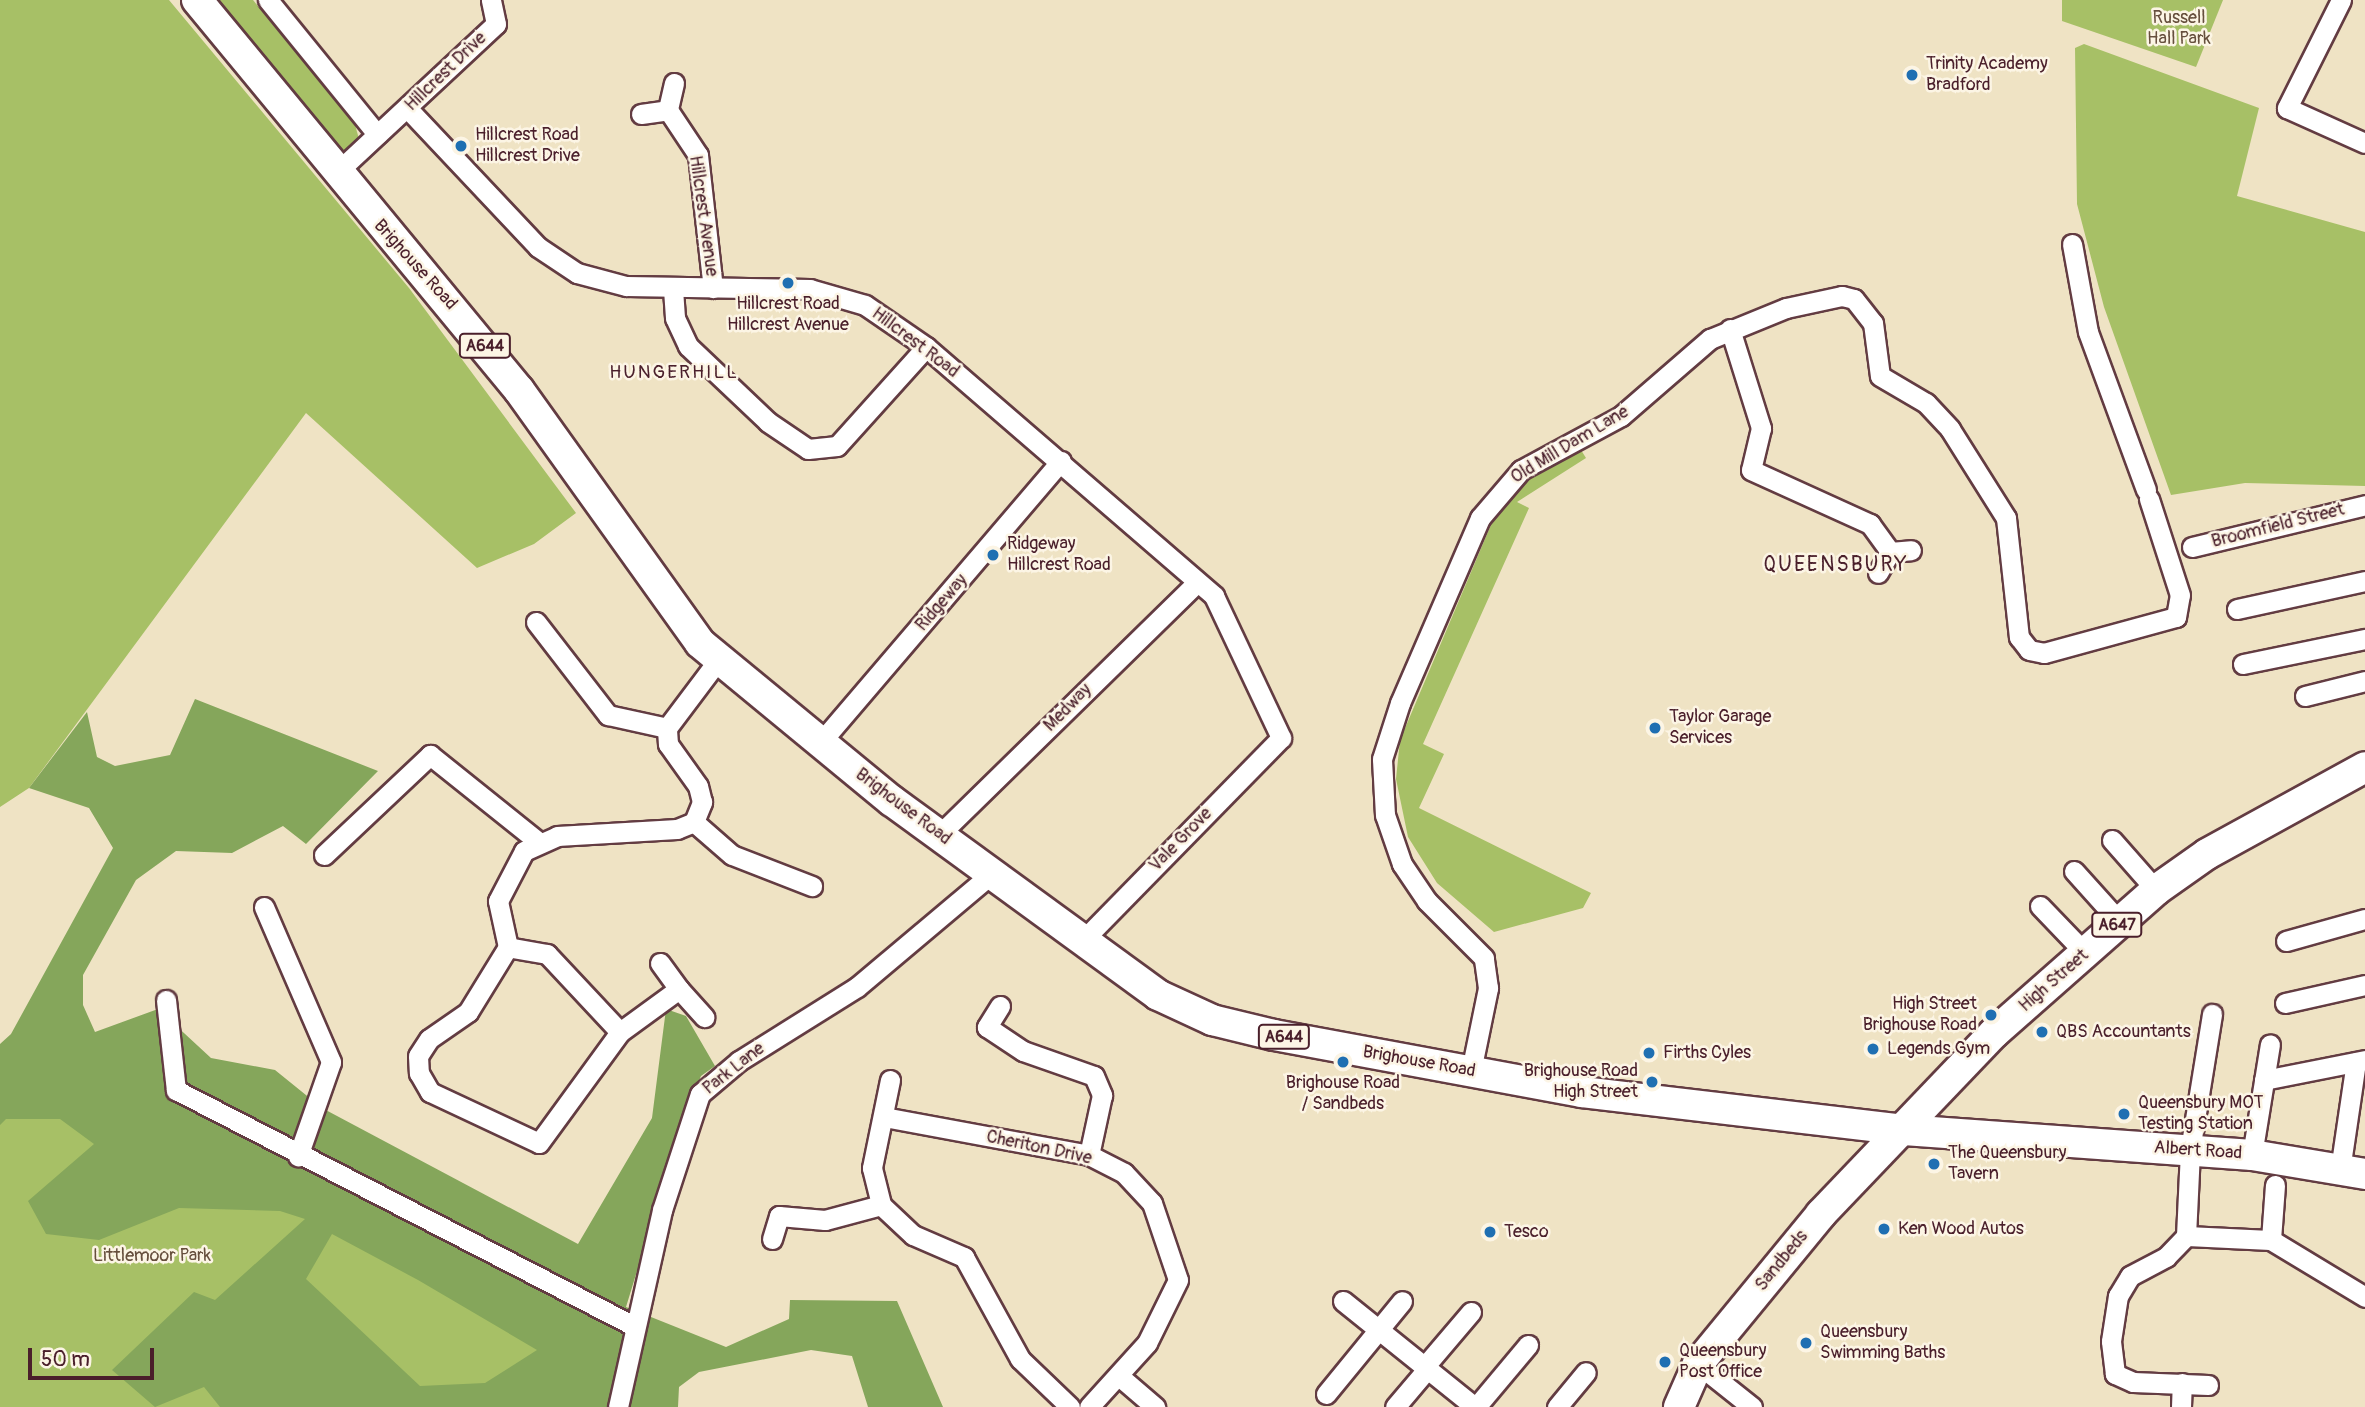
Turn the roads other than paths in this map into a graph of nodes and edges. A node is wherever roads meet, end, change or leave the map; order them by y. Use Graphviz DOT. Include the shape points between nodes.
graph roads {
  1 [pos="197,0"];
  2 [pos="268,0"];
  3 [pos="491,0"];
  4 [pos="2342,0"];
  5 [pos="674,83"];
  6 [pos="408,109"];
  7 [pos="668,110"];
  8 [pos="641,114"];
  9 [pos="377,135"];
  10 [pos="2365,143"];
  11 [pos="335,174"];
  12 [pos="2072,244"];
  13 [pos="713,288"];
  14 [pos="673,289"];
  15 [pos="1730,329"];
  16 [pos="926,347"];
  17 [pos="1060,461"];
  18 [pos="2365,505"];
  19 [pos="2192,547"];
  20 [pos="1911,550"];
  21 [pos="1890,552"];
  22 [pos="1878,573"];
  23 [pos="2365,581"];
  24 [pos="1197,582"];
  25 [pos="2237,609"];
  26 [pos="536,622"];
  27 [pos="2365,639"];
  28 [pos="719,659"];
  29 [pos="2243,664"];
  30 [pos="2365,681"];
  31 [pos="2305,696"];
  32 [pos="667,728"];
  33 [pos="1281,738"];
  34 [pos="820,743"];
  35 [pos="2365,767"];
  36 [pos="694,822"];
  37 [pos="939,835"];
  38 [pos="2112,840"];
  39 [pos="540,843"];
  40 [pos="324,855"];
  41 [pos="2074,871"];
  42 [pos="991,874"];
  43 [pos="800,889"];
  44 [pos="2156,890"];
  45 [pos="2040,906"];
  46 [pos="264,907"];
  47 [pos="2365,919"];
  48 [pos="2120,922"];
  49 [pos="2286,941"];
  50 [pos="1081,942"];
  51 [pos="508,947"];
  52 [pos="2085,953"];
  53 [pos="660,963"];
  54 [pos="2365,985"];
  55 [pos="679,989"];
  56 [pos="166,1000"];
  57 [pos="2285,1003"];
  58 [pos="1000,1006"];
  59 [pos="2212,1014"];
  60 [pos="704,1017"];
  61 [pos="620,1032"];
  62 [pos="2270,1044"];
  63 [pos="2361,1061"];
  64 [pos="1471,1071"];
  65 [pos="890,1080"];
  66 [pos="2264,1080"];
  67 [pos="884,1117"];
  68 [pos="1904,1130"];
  69 [pos="2190,1150"];
  70 [pos="1089,1155"];
  71 [pos="2252,1155"];
  72 [pos="299,1156"];
  73 [pos="2353,1172"];
  74 [pos="2275,1185"];
  75 [pos="881,1205"];
  76 [pos="2186,1236"];
  77 [pos="772,1239"];
  78 [pos="2271,1240"];
  79 [pos="2365,1297"];
  80 [pos="1343,1301"];
  81 [pos="1402,1301"];
  82 [pos="1471,1312"];
  83 [pos="632,1325"];
  84 [pos="1379,1329"];
  85 [pos="1528,1345"];
  86 [pos="1698,1364"];
  87 [pos="1427,1367"];
  88 [pos="1586,1372"];
  89 [pos="1119,1377"];
  90 [pos="2182,1383"];
  91 [pos="2208,1385"];
  92 [pos="1326,1394"];
  93 [pos="618,1407"];
  94 [pos="1070,1407"];
  95 [pos="1089,1407"];
  96 [pos="1156,1407"];
  97 [pos="1395,1407"];
  98 [pos="1475,1407"];
  99 [pos="1557,1407"];
  100 [pos="1679,1407"];
  101 [pos="1752,1407"];
  102 [pos="2180,1407"];
  1 -- 11 [label="main road, Brighouse Road / A644"];
  2 -- 9 [label="street"];
  3 -- 6 [label="street, Hillcrest Drive" via="496,24"];
  4 -- 10 [label="street" via="2287,108"];
  5 -- 7 [label="street"];
  6 -- 9 [label="street, Hillcrest Drive"];
  6 -- 14 [label="street, Hillcrest Road" via="538,247 577,273"];
  7 -- 8 [label="street"];
  7 -- 13 [label="street, Hillcrest Avenue" via="698,155"];
  9 -- 11 [label="street, Hillcrest Drive"];
  11 -- 28 [label="main road, Brighouse Road / A644" via="459,314 641,568"];
  12 -- 15 [label="street, Old Mill Dam Lane" via="2088,332 2180,595 2176,617 2044,653 2029,650 2019,637 2006,517 1950,429 1926,404 1880,376 1866,309 1854,299 1823,298"];
  13 -- 14 [label="street, Hillcrest Road"];
  13 -- 16 [label="street, Hillcrest Road" via="810,289 865,305"];
  14 -- 16 [label="street" via="675,318 688,346 768,422 808,449 836,446"];
  15 -- 21 [label="street" via="1761,428 1751,470 1870,524"];
  15 -- 64 [label="street, Old Mill Dam Lane" via="1680,361 1621,416 1521,470 1489,501 1400,703 1382,760 1385,815 1402,864 1427,901 1484,958 1488,988"];
  16 -- 17 [label="street, Hillcrest Road"];
  17 -- 24 [label="street, Hillcrest Road"];
  17 -- 34 [label="street, Ridgeway"];
  18 -- 19 [label="street, Broomfield Street"];
  20 -- 21 [label="street"];
  21 -- 22 [label="street"];
  23 -- 25 [label="street"];
  24 -- 33 [label="street, Hillcrest Road" via="1214,596"];
  24 -- 37 [label="street, Medway"];
  26 -- 32 [label="street" via="608,715"];
  27 -- 29 [label="street"];
  28 -- 32 [label="street"];
  28 -- 34 [label="main road, Brighouse Road / A644"];
  30 -- 31 [label="street"];
  32 -- 36 [label="street" via="668,744 698,786 702,802"];
  33 -- 50 [label="street, Vale Grove"];
  34 -- 37 [label="main road, Brighouse Road / A644"];
  35 -- 44 [label="main road, High Street / A647" via="2207,854"];
  36 -- 39 [label="street" via="677,830 557,835"];
  36 -- 43 [label="street" via="733,855"];
  37 -- 42 [label="main road, Brighouse Road / A644"];
  38 -- 44 [label="street"];
  39 -- 40 [label="street" via="430,755"];
  39 -- 51 [label="street" via="524,851 498,901"];
  41 -- 48 [label="street"];
  42 -- 50 [label="main road, Brighouse Road / A644"];
  42 -- 83 [label="street, Park Lane" via="857,986 739,1061 700,1094"];
  44 -- 48 [label="main road, High Street / A647"];
  45 -- 52 [label="street"];
  46 -- 72 [label="street" via="331,1062"];
  47 -- 49 [label="street"];
  48 -- 52 [label="main road, High Street / A647"];
  50 -- 64 [label="main road, Brighouse Road / A644" via="1158,995 1212,1020"];
  51 -- 61 [label="street" via="547,954"];
  51 -- 61 [label="street" via="468,1012 429,1039 418,1056 430,1092 539,1143"];
  52 -- 68 [label="main road, High Street / A647" via="1994,1033"];
  53 -- 55 [label="street"];
  54 -- 57 [label="street"];
  55 -- 60 [label="street"];
  55 -- 61 [label="street"];
  56 -- 72 [label="street" via="176,1090"];
  58 -- 70 [label="street" via="987,1027 1023,1051 1094,1076 1102,1095"];
  59 -- 69 [label="street"];
  62 -- 66 [label="street"];
  63 -- 66 [label="street"];
  63 -- 73 [label="street"];
  64 -- 68 [label="main road, Brighouse Road / A644" via="1582,1092"];
  65 -- 67 [label="street"];
  66 -- 71 [label="street"];
  67 -- 70 [label="street, Cheriton Drive"];
  67 -- 75 [label="street" via="872,1168"];
  68 -- 69 [label="main road, Albert Road / A644"];
  68 -- 86 [label="main road, Sandbeds / A647" via="1821,1214"];
  69 -- 71 [label="main road, Albert Road / A644"];
  69 -- 76 [label="street"];
  70 -- 89 [label="street, Cheriton Drive" via="1124,1173 1160,1215 1178,1280 1147,1343"];
  71 -- 73 [label="main road, Albert Road / A644"];
  72 -- 83 [label="street"];
  74 -- 78 [label="street"];
  75 -- 77 [label="street" via="825,1220 779,1216"];
  75 -- 94 [label="street" via="913,1235 964,1257 1020,1359"];
  76 -- 78 [label="street"];
  76 -- 90 [label="street" via="2166,1257 2130,1276 2118,1296 2111,1340 2115,1374 2133,1382"];
  78 -- 79 [label="street"];
  80 -- 84 [label="street"];
  81 -- 84 [label="street"];
  82 -- 87 [label="street"];
  83 -- 93 [label="street, Park Lane"];
  84 -- 87 [label="street"];
  84 -- 92 [label="street"];
  85 -- 98 [label="street"];
  86 -- 100 [label="main road, Sandbeds / A647"];
  86 -- 101 [label="street"];
  87 -- 97 [label="street"];
  87 -- 98 [label="street"];
  88 -- 99 [label="street"];
  89 -- 95 [label="street, Cheriton Drive"];
  89 -- 96 [label="street"];
  90 -- 91 [label="street"];
  90 -- 102 [label="street"];
}
